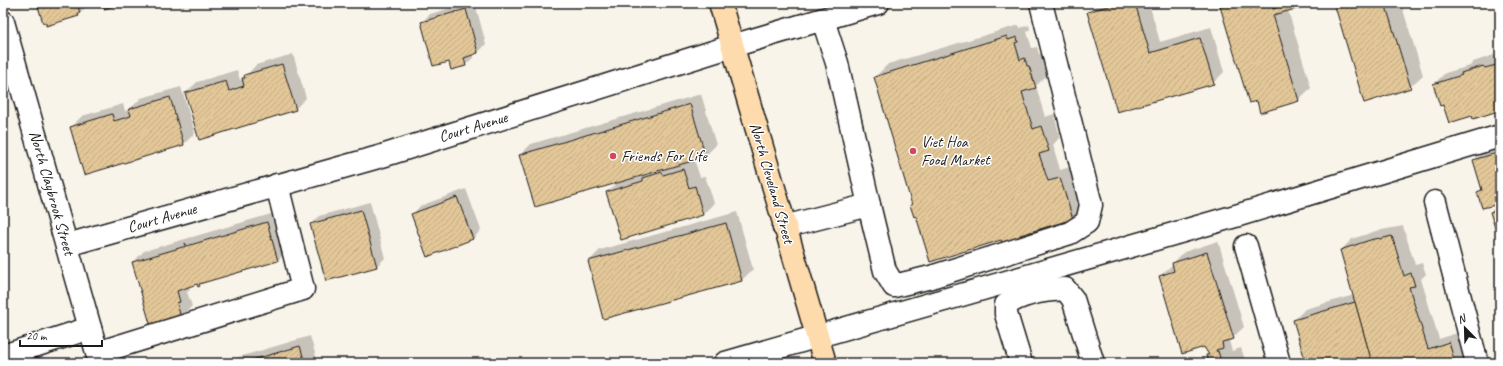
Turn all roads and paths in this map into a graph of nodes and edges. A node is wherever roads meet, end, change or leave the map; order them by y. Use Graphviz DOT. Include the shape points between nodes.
graph roads {
  1 [pos="720,3"];
  2 [pos="878,3"];
  3 [pos="1041,3"];
  4 [pos="824,20"];
  5 [pos="3,22"];
  6 [pos="732,46"];
  7 [pos="1500,136"];
  8 [pos="277,185"];
  9 [pos="1435,202"];
  10 [pos="869,205"];
  11 [pos="784,227"];
  12 [pos="67,245"];
  13 [pos="1246,246"];
  14 [pos="90,328"];
  15 [pos="817,336"];
  16 [pos="3,356"];
  17 [pos="98,358"];
  18 [pos="725,363"];
  19 [pos="825,363"];
  20 [pos="1020,363"];
  21 [pos="1093,363"];
  22 [pos="1280,363"];
  23 [pos="1477,363"];
  1 -- 6 [label="main road, North Cleveland Street"];
  2 -- 4 [label="street, Court Avenue"];
  3 -- 10 [label="street" via="1091,205 1087,222 1070,233 931,277 894,286 885,271"];
  4 -- 6 [label="street, Court Avenue"];
  4 -- 10 [label="street"];
  5 -- 12 [label="street, North Claybrook Street"];
  6 -- 8 [label="street, Court Avenue" via="382,156"];
  6 -- 11 [label="main road, North Cleveland Street"];
  7 -- 15 [label="street" via="1239,215"];
  8 -- 12 [label="street, Court Avenue"];
  8 -- 17 [label="street" via="303,289"];
  9 -- 23 [label="street"];
  10 -- 11 [label="street"];
  11 -- 15 [label="main road, North Cleveland Street"];
  12 -- 14 [label="street, North Claybrook Street"];
  13 -- 22 [label="street"];
  14 -- 16 [label="street"];
  14 -- 17 [label="street, North Claybrook Street"];
  15 -- 18 [label="street"];
  15 -- 19 [label="main road, North Cleveland Street"];
  20 -- 21 [label="street" via="1006,314 1006,305 1015,298 1052,289 1065,289 1074,299"];
}
